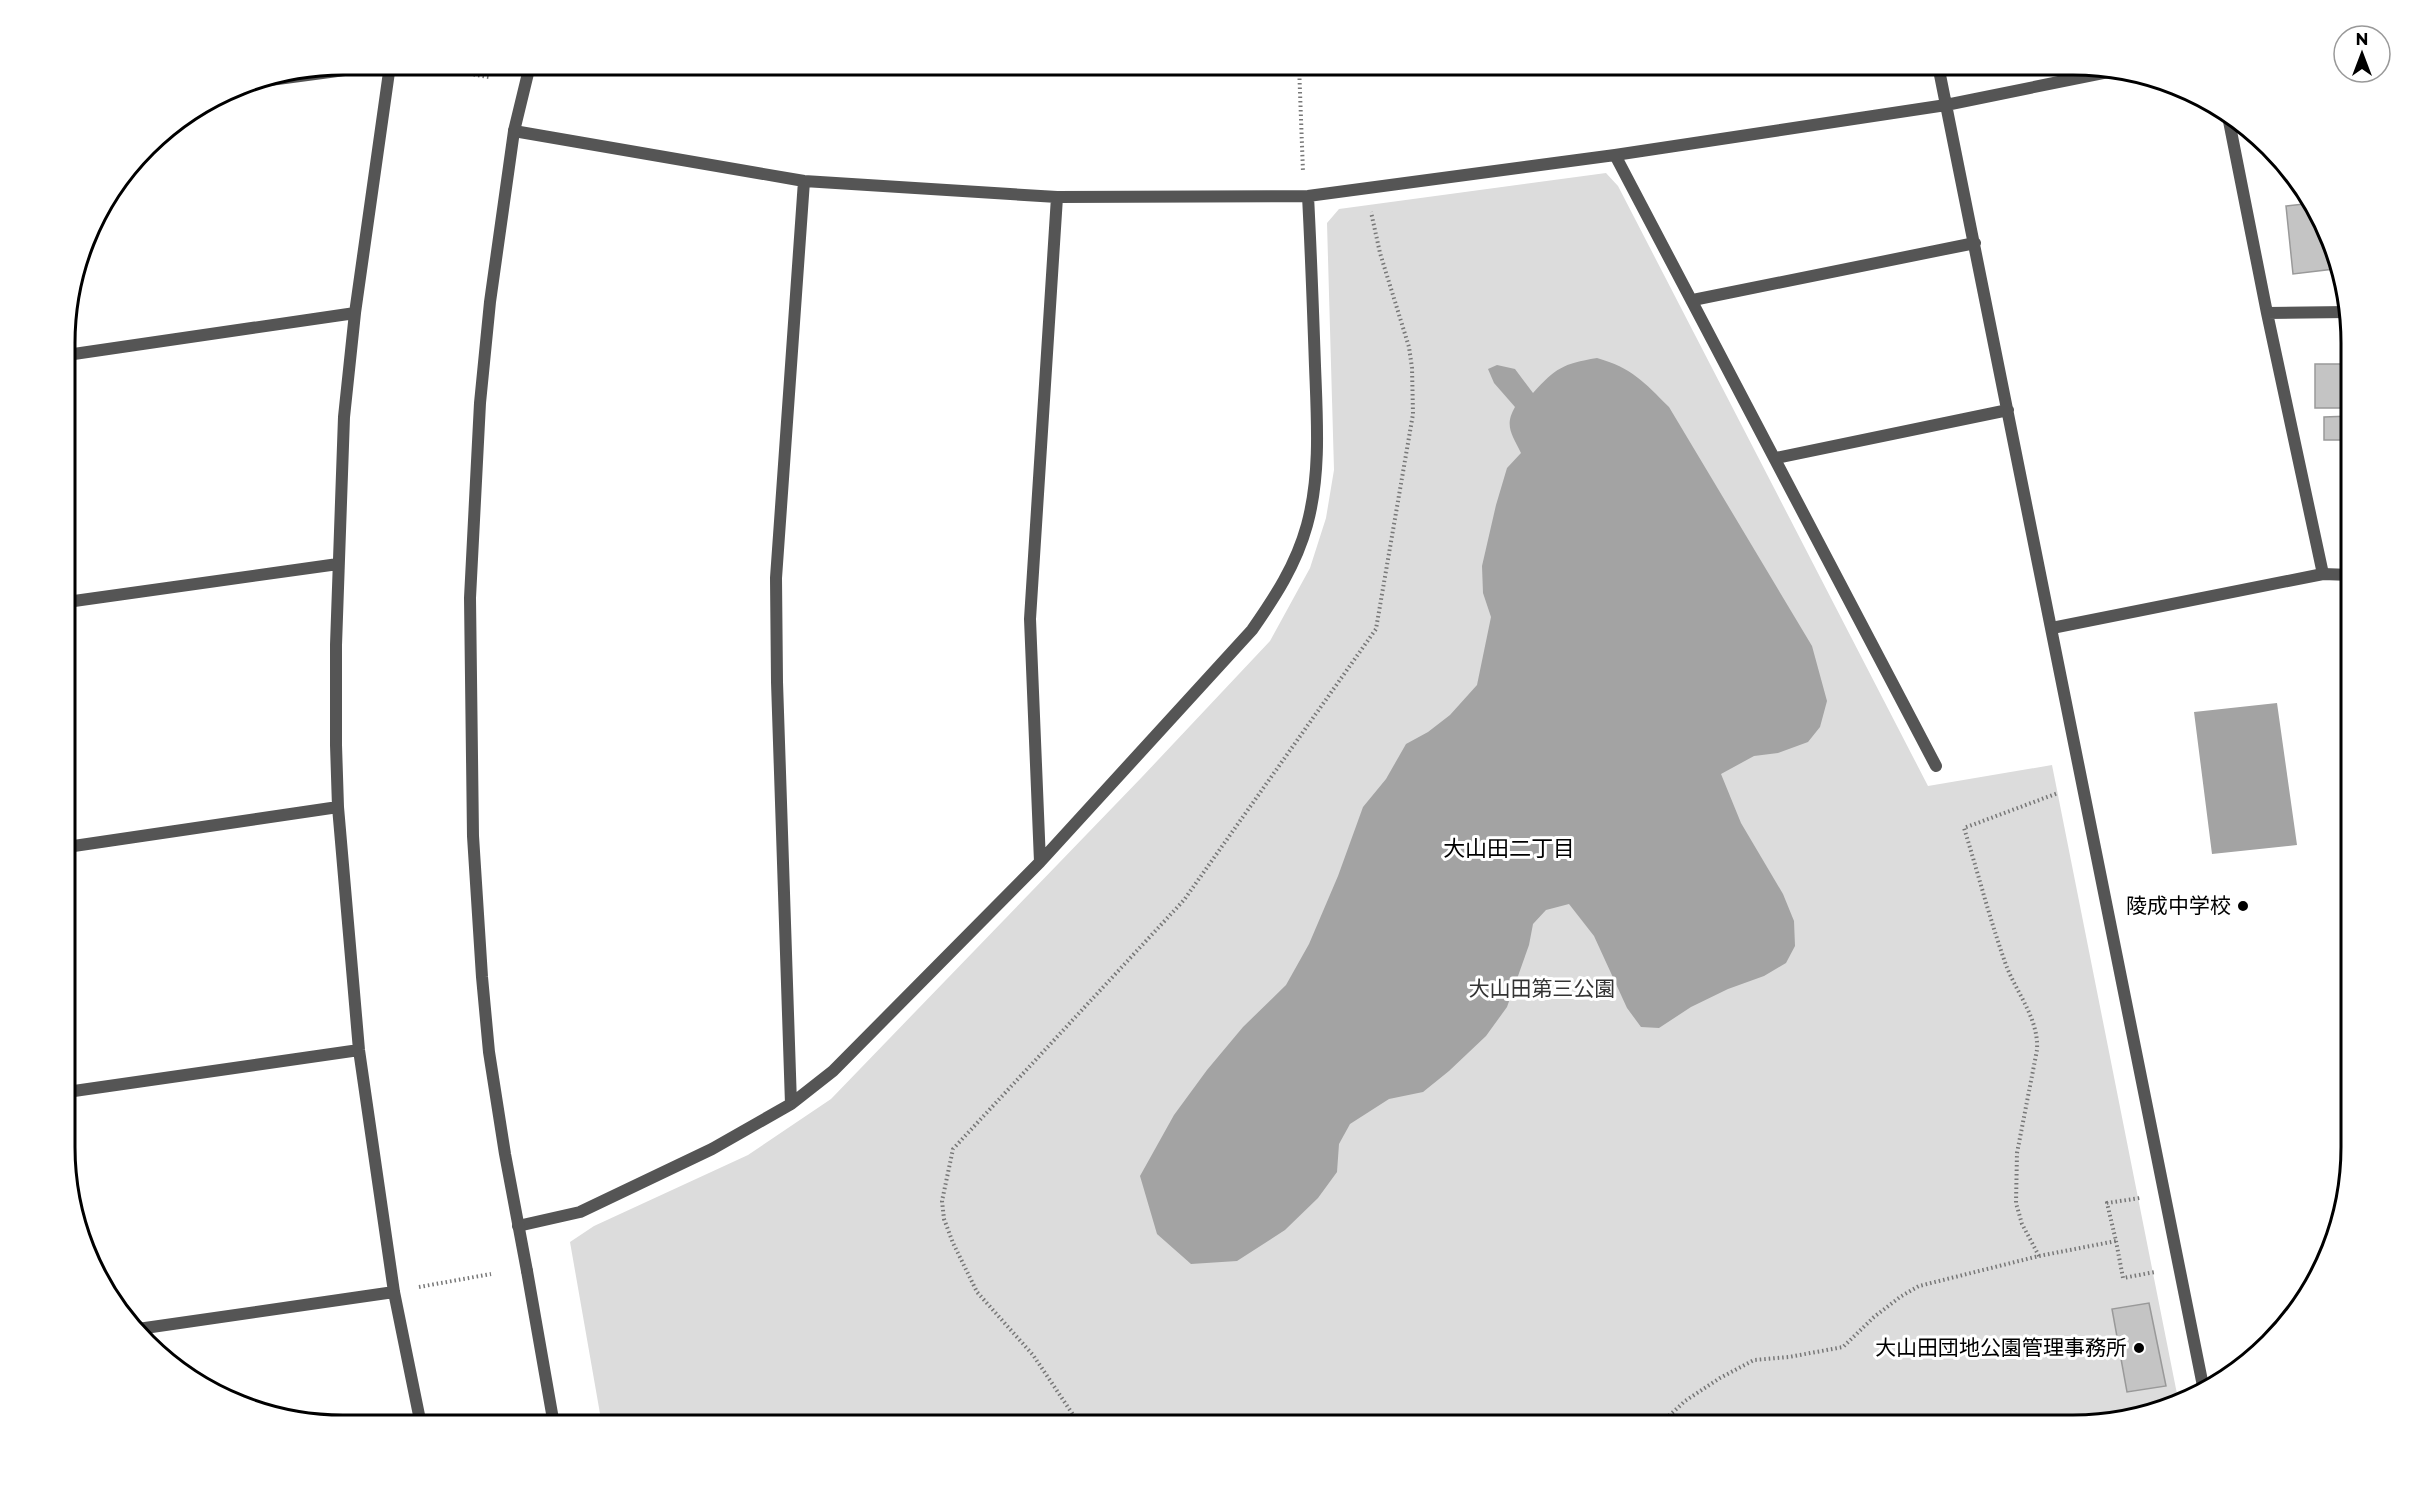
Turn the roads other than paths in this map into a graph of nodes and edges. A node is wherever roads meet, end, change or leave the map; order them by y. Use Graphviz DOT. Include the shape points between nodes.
graph roads {
  1 [pos="388,75"];
  2 [pos="527,75"];
  3 [pos="1940,75"];
  4 [pos="2089,76"];
  5 [pos="1946,105"];
  6 [pos="2230,126"];
  7 [pos="514,131"];
  8 [pos="1615,155"];
  9 [pos="804,181"];
  10 [pos="1306,196"];
  11 [pos="1057,197"];
  12 [pos="1974,243"];
  13 [pos="1693,300"];
  14 [pos="2339,312"];
  15 [pos="355,313"];
  16 [pos="2267,313"];
  17 [pos="75,355"];
  18 [pos="2008,410"];
  19 [pos="1776,458"];
  20 [pos="338,564"];
  21 [pos="2323,574"];
  22 [pos="2341,575"];
  23 [pos="75,601"];
  24 [pos="2052,628"];
  25 [pos="1936,766"];
  26 [pos="338,807"];
  27 [pos="75,846"];
  28 [pos="1040,862"];
  29 [pos="360,1050"];
  30 [pos="75,1091"];
  31 [pos="791,1104"];
  32 [pos="518,1226"];
  33 [pos="394,1292"];
  34 [pos="145,1328"];
  35 [pos="2202,1382"];
  36 [pos="419,1415"];
  37 [pos="552,1415"];
  1 -- 15 [label="street"];
  2 -- 7 [label="street"];
  3 -- 5 [label="street"];
  4 -- 5 [label="street"];
  5 -- 8 [label="street"];
  5 -- 12 [label="street"];
  6 -- 16 [label="street"];
  7 -- 9 [label="street"];
  7 -- 32 [label="street" via="480,403 470,598 470,693 473,836 483,988 491,1064"];
  8 -- 10 [label="street"];
  8 -- 13 [label="street"];
  9 -- 11 [label="street"];
  9 -- 31 [label="street" via="776,578"];
  10 -- 11 [label="street"];
  10 -- 28 [label="street" via="1317,471 1313,502 1296,557 1280,590 1252,630"];
  11 -- 28 [label="street" via="1030,619"];
  12 -- 13 [label="street"];
  12 -- 18 [label="street"];
  13 -- 19 [label="street"];
  14 -- 16 [label="street"];
  15 -- 17 [label="street"];
  15 -- 20 [label="street" via="344,417"];
  16 -- 21 [label="street"];
  18 -- 19 [label="street"];
  18 -- 24 [label="street"];
  19 -- 25 [label="street"];
  20 -- 23 [label="street"];
  20 -- 26 [label="street"];
  21 -- 22 [label="street"];
  21 -- 24 [label="street"];
  24 -- 35 [label="street"];
  26 -- 27 [label="street"];
  26 -- 29 [label="street"];
  28 -- 31 [label="street" via="833,1071"];
  29 -- 30 [label="street"];
  29 -- 33 [label="street"];
  31 -- 32 [label="street" via="712,1149 580,1212"];
  32 -- 37 [label="street"];
  33 -- 34 [label="street"];
  33 -- 36 [label="street"];
}
